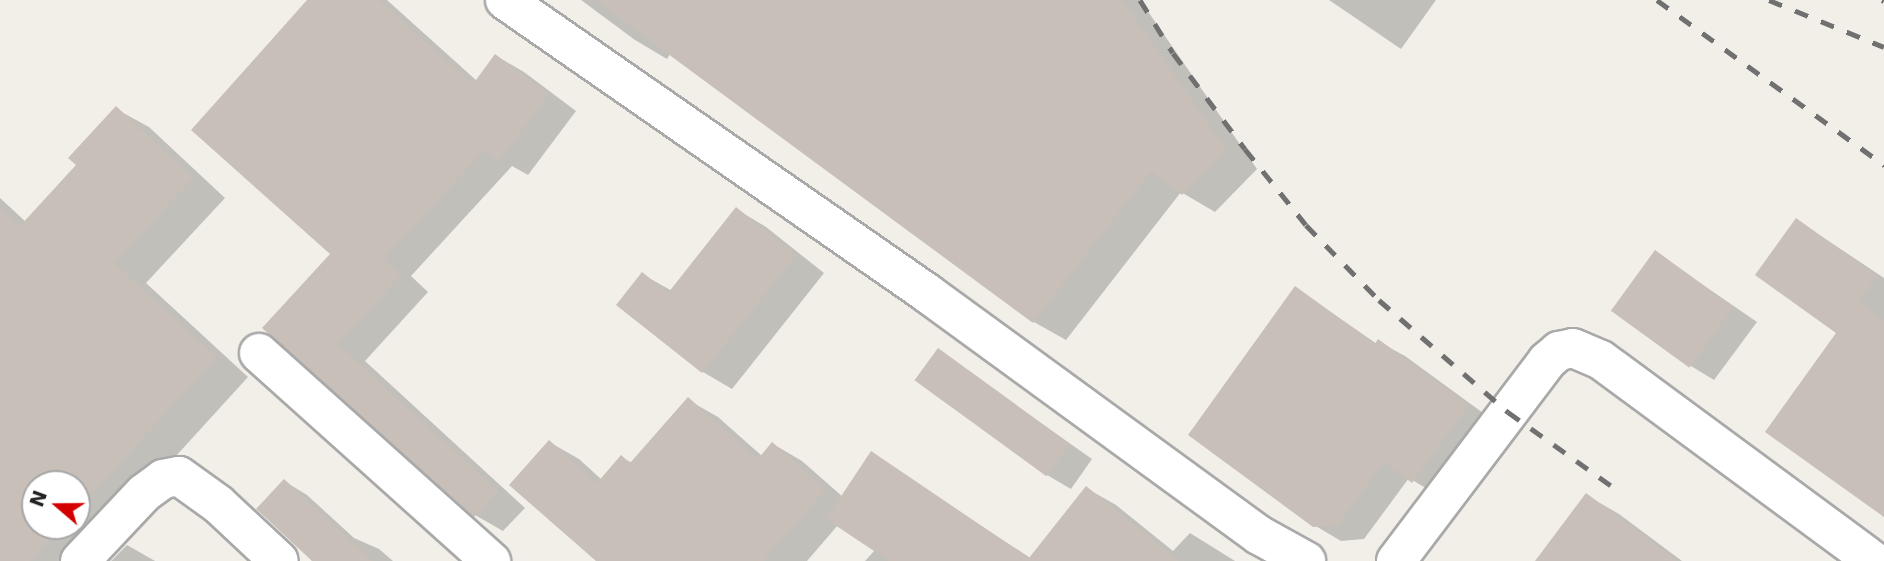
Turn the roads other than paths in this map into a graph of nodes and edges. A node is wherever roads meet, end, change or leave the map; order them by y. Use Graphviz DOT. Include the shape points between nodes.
graph roads {
  1 [pos="505,0"];
  2 [pos="259,353"];
  3 [pos="80,561"];
  4 [pos="279,561"];
  5 [pos="491,561"];
  6 [pos="1306,561"];
  7 [pos="1396,561"];
  8 [pos="1874,561"];
  1 -- 6 [label="street" via="927,293 1259,535"];
  2 -- 5 [label="street"];
  3 -- 4 [label="street" via="144,493 163,479 179,477 218,504"];
  7 -- 8 [label="street" via="1547,361 1559,351 1573,348 1601,360"];
}
